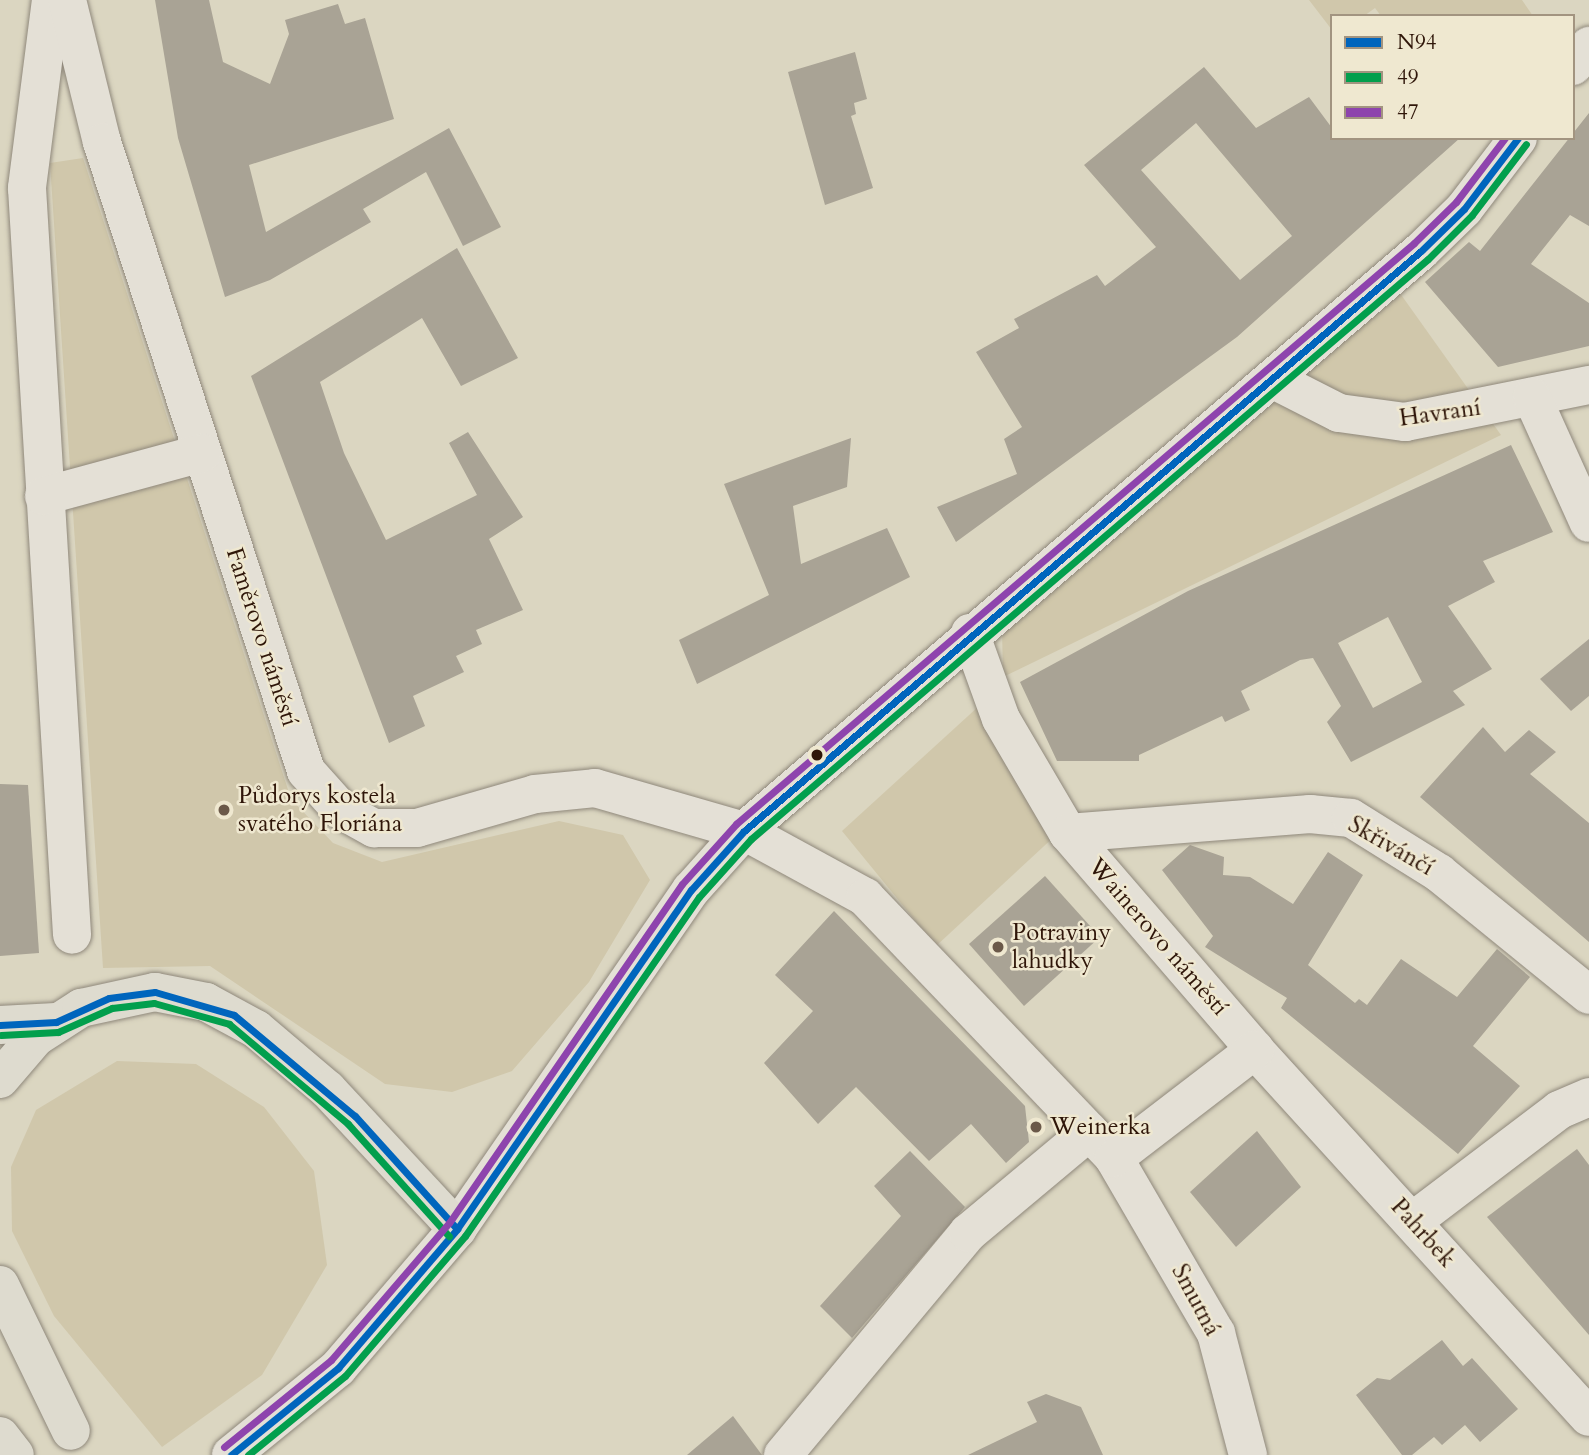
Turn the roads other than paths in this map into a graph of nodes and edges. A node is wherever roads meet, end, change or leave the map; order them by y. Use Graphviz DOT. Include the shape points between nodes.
graph roads {
  1 [pos="51,0"];
  2 [pos="67,0"];
  3 [pos="1589,46"];
  4 [pos="1575,64"];
  5 [pos="1516,140"];
  6 [pos="1272,379"];
  7 [pos="1589,385"];
  8 [pos="1532,397"];
  9 [pos="202,453"];
  10 [pos="44,496"];
  11 [pos="1589,523"];
  12 [pos="970,633"];
  13 [pos="744,831"];
  14 [pos="1068,832"];
  15 [pos="72,935"];
  16 [pos="1589,995"];
  17 [pos="56,1022"];
  18 [pos="0,1025"];
  19 [pos="1255,1051"];
  20 [pos="0,1079"];
  21 [pos="1589,1097"];
  22 [pos="1102,1145"];
  23 [pos="1413,1221"];
  24 [pos="457,1229"];
  25 [pos="0,1285"];
  26 [pos="0,1334"];
  27 [pos="1589,1417"];
  28 [pos="0,1436"];
  29 [pos="82,1443"];
  30 [pos="803,1446"];
  31 [pos="15,1455"];
  32 [pos="231,1455"];
  33 [pos="1248,1455"];
  1 -- 10 [label="street" via="27,188"];
  2 -- 9 [label="street, Faměrovo náměstí" via="102,142"];
  3 -- 4 [label="street"];
  5 -- 6 [label="street" via="1464,209"];
  6 -- 8 [label="street, Havraní" via="1339,413 1405,422"];
  6 -- 12 [label="street"];
  7 -- 8 [label="street, Havraní"];
  8 -- 11 [label="street"];
  9 -- 10 [label="street"];
  9 -- 13 [label="street, Faměrovo náměstí" via="306,771 341,810 374,828 417,828 535,794 595,788"];
  10 -- 15 [label="street"];
  12 -- 13 [label="street"];
  12 -- 14 [label="street, Wainerovo náměstí" via="1000,719"];
  13 -- 22 [label="street" via="865,897"];
  13 -- 24 [label="street" via="691,890"];
  14 -- 16 [label="street, Skřivánčí" via="1310,814 1351,818 1439,873"];
  14 -- 19 [label="street, Wainerovo náměstí"];
  17 -- 18 [label="highway"];
  17 -- 20 [label="highway"];
  17 -- 24 [label="highway" via="109,998 155,992 234,1015 350,1111"];
  19 -- 22 [label="street"];
  19 -- 23 [label="street, Pahrbek"];
  21 -- 23 [label="street" via="1559,1110"];
  22 -- 30 [label="street" via="968,1233"];
  22 -- 33 [label="street, Smutná" via="1216,1333"];
  23 -- 27 [label="street, Pahrbek"];
  24 -- 32 [label="street" via="338,1368"];
  25 -- 29 [label="highway"];
  26 -- 29 [label="highway"];
  28 -- 31 [label="highway"];
}
